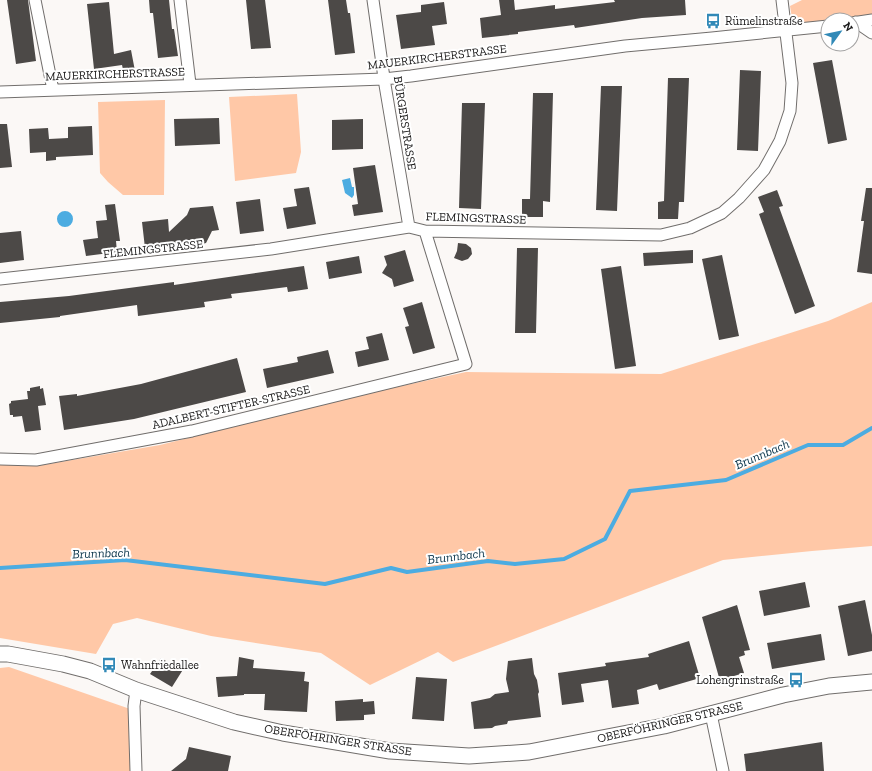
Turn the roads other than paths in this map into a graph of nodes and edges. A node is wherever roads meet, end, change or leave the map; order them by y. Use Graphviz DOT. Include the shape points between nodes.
graph roads {
  1 [pos="34,0"];
  2 [pos="180,0"];
  3 [pos="373,0"];
  4 [pos="782,0"];
  5 [pos="872,20"];
  6 [pos="860,21"];
  7 [pos="860,26"];
  8 [pos="820,27"];
  9 [pos="785,31"];
  10 [pos="872,33"];
  11 [pos="384,78"];
  12 [pos="190,84"];
  13 [pos="53,90"];
  14 [pos="0,92"];
  15 [pos="409,227"];
  16 [pos="424,231"];
  17 [pos="0,279"];
  18 [pos="0,459"];
  19 [pos="0,654"];
  20 [pos="872,682"];
  21 [pos="136,690"];
  22 [pos="710,714"];
  23 [pos="136,771"];
  24 [pos="723,771"];
  1 -- 13 [label="street"];
  2 -- 12 [label="street"];
  3 -- 11 [label="street, BÜRGERSTRASSE"];
  4 -- 9 [label="street"];
  5 -- 6 [label="street"];
  7 -- 10 [label="street"];
  8 -- 9 [label="street, MAUERKIRCHERSTRASSE"];
  9 -- 11 [label="street, MAUERKIRCHERSTRASSE" via="625,46"];
  9 -- 16 [label="street, FLEMINGSTRASSE" via="792,83 790,111 780,141 764,170 722,213 690,228 661,235"];
  11 -- 12 [label="street, MAUERKIRCHERSTRASSE"];
  11 -- 15 [label="street, BÜRGERSTRASSE"];
  12 -- 13 [label="street, MAUERKIRCHERSTRASSE"];
  13 -- 14 [label="street, MAUERKIRCHERSTRASSE"];
  15 -- 16 [label="street, FLEMINGSTRASSE"];
  15 -- 17 [label="street, FLEMINGSTRASSE" via="271,249"];
  16 -- 18 [label="street, ADALBERT-STIFTER-STRASSE" via="466,364 192,432 36,460"];
  19 -- 21 [label="main road, OBERFÖHRINGER STRASSE" via="90,671"];
  20 -- 22 [label="main road, OBERFÖHRINGER STRASSE" via="829,686"];
  21 -- 22 [label="main road, OBERFÖHRINGER STRASSE" via="234,722 276,731 390,751 470,756 529,752 664,726"];
  21 -- 23 [label="street"];
  22 -- 24 [label="street"];
}
